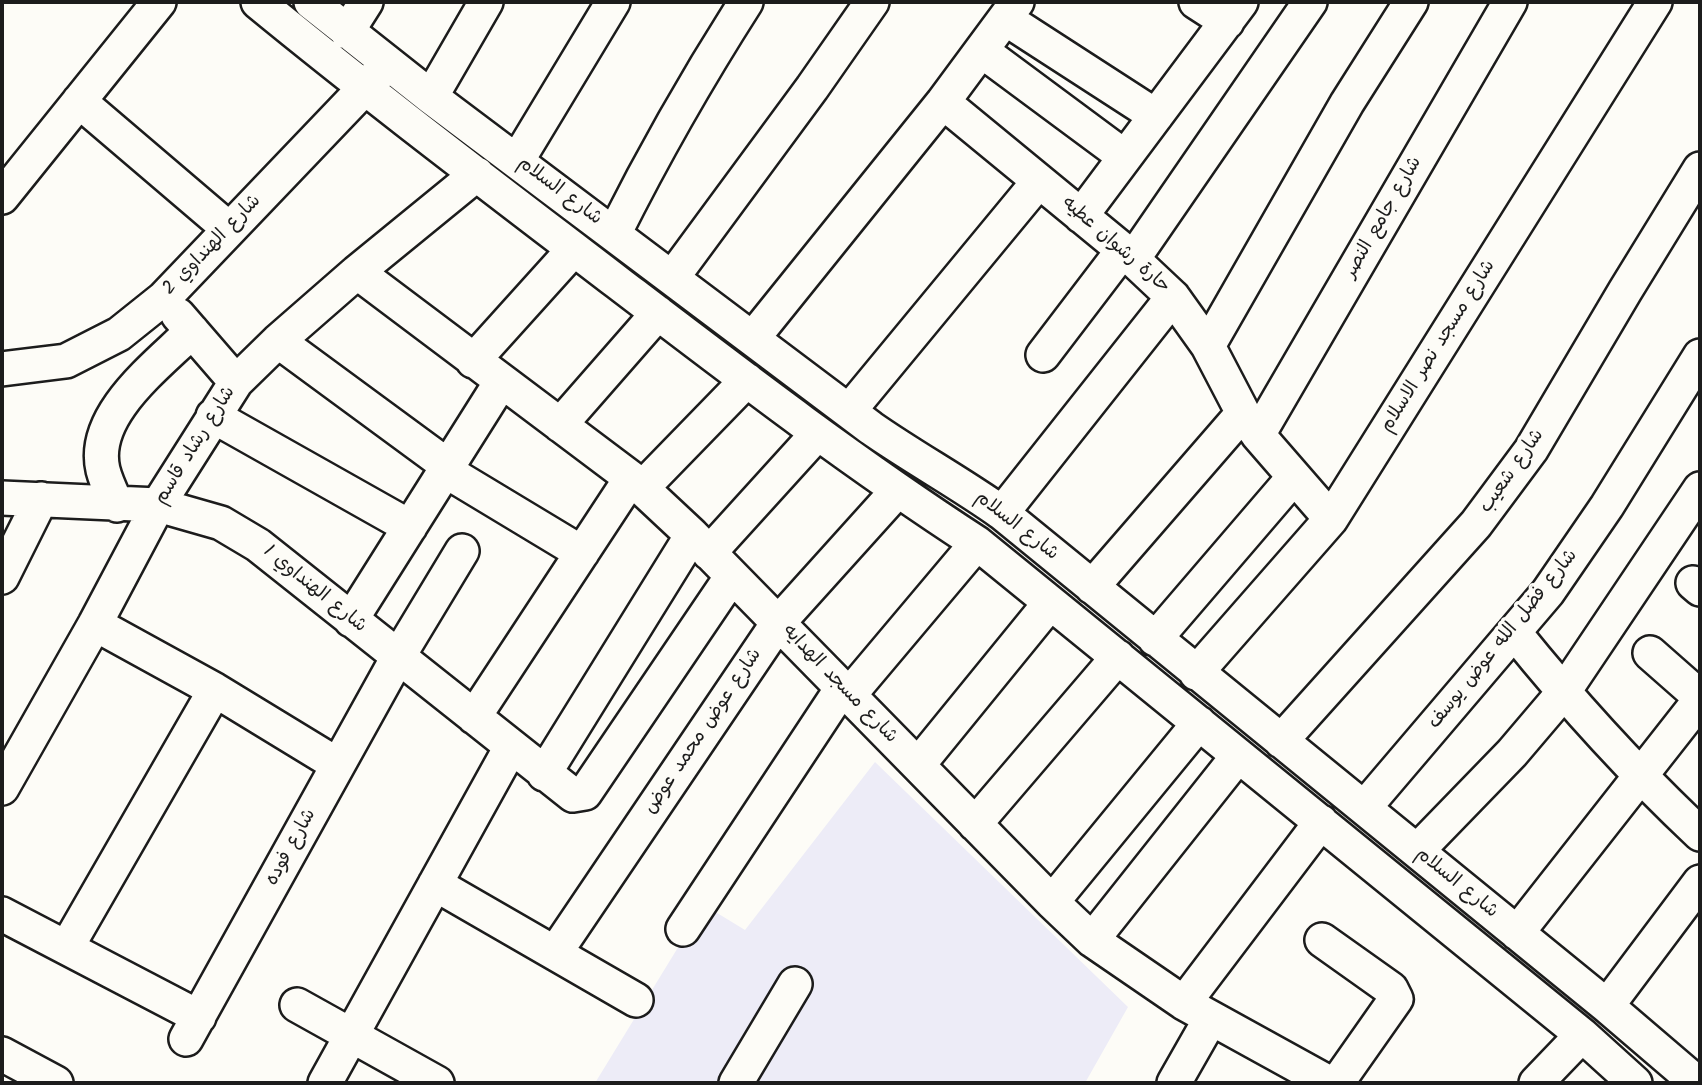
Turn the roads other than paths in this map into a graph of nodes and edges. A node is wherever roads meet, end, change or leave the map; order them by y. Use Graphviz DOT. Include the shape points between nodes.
graph roads {
  1 [pos="159,2"];
  2 [pos="258,2"];
  3 [pos="311,2"];
  4 [pos="366,2"];
  5 [pos="486,2"];
  6 [pos="613,2"];
  7 [pos="746,2"];
  8 [pos="872,2"];
  9 [pos="1196,2"];
  10 [pos="1310,2"];
  11 [pos="1410,2"];
  12 [pos="1510,2"];
  13 [pos="1655,2"];
  14 [pos="1011,10"];
  15 [pos="1234,12"];
  16 [pos="347,32"];
  17 [pos="982,51"];
  18 [pos="388,64"];
  19 [pos="364,89"];
  20 [pos="431,97"];
  21 [pos="79,101"];
  22 [pos="943,102"];
  23 [pos="1156,116"];
  24 [pos="1125,157"];
  25 [pos="517,161"];
  26 [pos="1700,169"];
  27 [pos="477,174"];
  28 [pos="1039,181"];
  29 [pos="2,197"];
  30 [pos="1082,216"];
  31 [pos="229,229"];
  32 [pos="614,233"];
  33 [pos="574,249"];
  34 [pos="1128,255"];
  35 [pos="357,272"];
  36 [pos="672,278"];
  37 [pos="1173,297"];
  38 [pos="163,298"];
  39 [pos="658,313"];
  40 [pos="192,331"];
  41 [pos="753,338"];
  42 [pos="278,341"];
  43 [pos="1208,346"];
  44 [pos="1043,355"];
  45 [pos="1700,356"];
  46 [pos="473,361"];
  47 [pos="2,369"];
  48 [pos="747,380"];
  49 [pos="236,382"];
  50 [pos="501,382"];
  51 [pos="849,411"];
  52 [pos="213,416"];
  53 [pos="1250,424"];
  54 [pos="560,425"];
  55 [pos="817,434"];
  56 [pos="447,468"];
  57 [pos="1294,477"];
  58 [pos="637,483"];
  59 [pos="1700,489"];
  60 [pos="897,491"];
  61 [pos="2,498"];
  62 [pos="41,499"];
  63 [pos="117,505"];
  64 [pos="158,505"];
  65 [pos="1002,513"];
  66 [pos="1331,519"];
  67 [pos="410,527"];
  68 [pos="977,543"];
  69 [pos="701,544"];
  70 [pos="463,551"];
  71 [pos="582,552"];
  72 [pos="732,576"];
  73 [pos="2,577"];
  74 [pos="1092,587"];
  75 [pos="1050,603"];
  76 [pos="351,620"];
  77 [pos="778,623"];
  78 [pos="95,624"];
  79 [pos="1514,632"];
  80 [pos="1155,639"];
  81 [pos="1650,653"];
  82 [pos="398,656"];
  83 [pos="1118,657"];
  84 [pos="1196,673"];
  85 [pos="215,690"];
  86 [pos="845,691"];
  87 [pos="1563,693"];
  88 [pos="1700,699"];
  89 [pos="474,718"];
  90 [pos="1199,723"];
  91 [pos="1281,741"];
  92 [pos="511,747"];
  93 [pos="1238,756"];
  94 [pos="338,765"];
  95 [pos="918,765"];
  96 [pos="7,768"];
  97 [pos="544,774"];
  98 [pos="1640,777"];
  99 [pos="1364,808"];
  100 [pos="1321,822"];
  101 [pos="975,824"];
  102 [pos="1700,834"];
  103 [pos="1417,851"];
  104 [pos="435,884"];
  105 [pos="1696,896"];
  106 [pos="1052,902"];
  107 [pos="2,914"];
  108 [pos="682,929"];
  109 [pos="1517,933"];
  110 [pos="1092,940"];
  111 [pos="1322,940"];
  112 [pos="67,947"];
  113 [pos="555,953"];
  114 [pos="795,984"];
  115 [pos="636,1000"];
  116 [pos="297,1005"];
  117 [pos="1607,1006"];
  118 [pos="1197,1010"];
  119 [pos="352,1035"];
  120 [pos="1582,1035"];
  121 [pos="2,1054"];
  122 [pos="56,1083"];
  123 [pos="325,1083"];
  124 [pos="437,1083"];
  125 [pos="736,1083"];
  126 [pos="1174,1083"];
  127 [pos="1329,1083"];
  128 [pos="1337,1083"];
  129 [pos="1536,1083"];
  130 [pos="1635,1083"];
  131 [pos="1697,1083"];
  1 -- 21 [label="street"];
  2 -- 19 [label="street, شارع السلام"];
  3 -- 16 [label="street, شارع السلام"];
  4 -- 16 [label="street"];
  5 -- 20 [label="street"];
  6 -- 25 [label="street"];
  7 -- 32 [label="street" via="695,82"];
  8 -- 36 [label="street"];
  9 -- 15 [label="street"];
  10 -- 34 [label="street"];
  11 -- 43 [label="street"];
  12 -- 53 [label="street, شارع جامع النصر"];
  13 -- 66 [label="street, شارع مسجد نصر الاسلام"];
  14 -- 17 [label="street"];
  14 -- 23 [label="street"];
  15 -- 23 [label="street"];
  16 -- 18 [label="street, شارع السلام"];
  17 -- 22 [label="street"];
  17 -- 24 [label="street"];
  18 -- 19 [label="street, شارع الهنداوي 2"];
  18 -- 20 [label="street, شارع السلام"];
  19 -- 27 [label="street, شارع السلام"];
  19 -- 31 [label="street, شارع الهنداوي 2"];
  20 -- 25 [label="street, شارع السلام"];
  21 -- 29 [label="street"];
  21 -- 31 [label="street"];
  22 -- 28 [label="street, حارة رشوان عطيه"];
  22 -- 41 [label="street"];
  23 -- 24 [label="street"];
  24 -- 30 [label="street"];
  25 -- 32 [label="street, شارع السلام"];
  26 -- 91 [label="street, شارع شعيب" via="1515,471 1476,524"];
  27 -- 33 [label="street, شارع السلام"];
  27 -- 35 [label="street, شارع رشاد قاسم"];
  28 -- 30 [label="street, حارة رشوان عطيه"];
  28 -- 51 [label="street"];
  30 -- 34 [label="street, حارة رشوان عطيه"];
  31 -- 38 [label="street, شارع الهنداوي 2"];
  32 -- 36 [label="street, شارع السلام"];
  33 -- 39 [label="street, شارع السلام"];
  33 -- 46 [label="street"];
  34 -- 37 [label="street, حارة رشوان عطيه"];
  34 -- 44 [label="street"];
  35 -- 42 [label="street, شارع رشاد قاسم"];
  35 -- 46 [label="street, شارع مسجد الهدايه"];
  36 -- 41 [label="street, شارع السلام"];
  37 -- 43 [label="street, حارة رشوان عطيه"];
  37 -- 65 [label="street"];
  38 -- 40 [label="street"];
  38 -- 47 [label="street, شارع الهنداوي 2" via="119,334 66,361"];
  39 -- 48 [label="street, شارع السلام"];
  39 -- 54 [label="street"];
  40 -- 49 [label="street"];
  40 -- 63 [label="street" via="108,421 102,444 103,469"];
  41 -- 51 [label="street, شارع السلام"];
  42 -- 49 [label="street, شارع رشاد قاسم"];
  42 -- 56 [label="street"];
  43 -- 53 [label="street, حارة رشوان عطيه"];
  45 -- 79 [label="street, شارع فضل الله عوض يوسف" via="1578,550"];
  46 -- 50 [label="street, شارع مسجد الهدايه"];
  48 -- 55 [label="street, شارع السلام"];
  48 -- 58 [label="street"];
  49 -- 52 [label="street, شارع رشاد قاسم"];
  50 -- 54 [label="street, شارع مسجد الهدايه"];
  50 -- 56 [label="street"];
  51 -- 65 [label="street, شارع السلام"];
  52 -- 64 [label="street, شارع رشاد قاسم"];
  52 -- 67 [label="street"];
  53 -- 57 [label="street, حارة رشوان عطيه"];
  53 -- 74 [label="street, شارع جامع النصر"];
  54 -- 58 [label="street, شارع مسجد الهدايه"];
  55 -- 60 [label="street, شارع السلام"];
  55 -- 69 [label="street"];
  56 -- 67 [label="street"];
  56 -- 71 [label="street"];
  57 -- 66 [label="street, حارة رشوان عطيه"];
  57 -- 80 [label="street"];
  58 -- 69 [label="street, شارع مسجد الهدايه"];
  58 -- 71 [label="street"];
  59 -- 87 [label="street"];
  60 -- 68 [label="street, شارع السلام"];
  60 -- 77 [label="street, شارع عوض محمد عوض"];
  61 -- 62 [label="street, شارع الهنداوي 1"];
  62 -- 63 [label="street, شارع الهنداوي 1"];
  62 -- 73 [label="street"];
  63 -- 64 [label="street, شارع الهنداوي 1"];
  64 -- 76 [label="street, شارع الهنداوي 1" via="230,528"];
  64 -- 78 [label="street, شارع رشاد قاسم"];
  65 -- 74 [label="street, شارع السلام"];
  66 -- 84 [label="street, شارع مسجد نصر الاسلام"];
  67 -- 76 [label="street"];
  68 -- 75 [label="street, شارع السلام"];
  68 -- 86 [label="street"];
  69 -- 72 [label="street, شارع مسجد الهدايه"];
  69 -- 97 [label="street"];
  70 -- 82 [label="street, شارع فوده"];
  71 -- 89 [label="street"];
  72 -- 77 [label="street, شارع مسجد الهدايه"];
  72 -- 97 [label="street, شارع الهنداوي 1" via="589,788 579,795 567,792"];
  74 -- 80 [label="street, شارع السلام"];
  75 -- 83 [label="street, شارع السلام"];
  75 -- 95 [label="street"];
  76 -- 82 [label="street, شارع الهنداوي 1"];
  77 -- 86 [label="street, شارع مسجد الهدايه"];
  77 -- 113 [label="street, شارع عوض محمد عوض"];
  78 -- 85 [label="street"];
  78 -- 96 [label="street, شارع رشاد قاسم"];
  79 -- 87 [label="street"];
  79 -- 99 [label="street, شارع فضل الله عوض يوسف"];
  80 -- 84 [label="street, شارع السلام"];
  81 -- 88 [label="street"];
  82 -- 89 [label="street, شارع الهنداوي 1"];
  82 -- 94 [label="street, شارع فوده"];
  83 -- 90 [label="street, شارع السلام"];
  83 -- 101 [label="street"];
  84 -- 91 [label="street, شارع السلام"];
  85 -- 94 [label="street"];
  85 -- 112 [label="street"];
  86 -- 95 [label="street, شارع مسجد الهدايه"];
  86 -- 108 [label="street"];
  87 -- 98 [label="street"];
  87 -- 103 [label="street"];
  88 -- 98 [label="street"];
  89 -- 92 [label="street, شارع الهنداوي 1"];
  90 -- 93 [label="street, شارع السلام"];
  90 -- 106 [label="street"];
  91 -- 99 [label="street, شارع السلام"];
  92 -- 97 [label="street, شارع الهنداوي 1"];
  92 -- 104 [label="street"];
  93 -- 100 [label="street, شارع السلام"];
  93 -- 110 [label="street"];
  94 -- 112 [label="street, شارع فوده" via="193,1028"];
  95 -- 101 [label="street, شارع مسجد الهدايه"];
  98 -- 102 [label="street"];
  98 -- 109 [label="street"];
  99 -- 103 [label="street, شارع السلام"];
  100 -- 118 [label="street"];
  100 -- 120 [label="street, شارع السلام"];
  101 -- 106 [label="street, شارع مسجد الهدايه"];
  103 -- 109 [label="street, شارع السلام"];
  104 -- 113 [label="street"];
  104 -- 119 [label="street"];
  105 -- 117 [label="street"];
  106 -- 110 [label="street, شارع مسجد الهدايه"];
  107 -- 112 [label="street"];
  109 -- 117 [label="street, شارع السلام"];
  110 -- 118 [label="street, شارع مسجد الهدايه"];
  111 -- 128 [label="street" via="1391,989 1396,999"];
  113 -- 115 [label="street"];
  114 -- 125 [label="street"];
  116 -- 119 [label="street"];
  117 -- 131 [label="street, شارع السلام"];
  118 -- 126 [label="street"];
  118 -- 127 [label="street, شارع مسجد الهدايه"];
  119 -- 123 [label="street"];
  119 -- 124 [label="street"];
  120 -- 129 [label="street"];
  120 -- 130 [label="street, شارع السلام"];
  121 -- 122 [label="street"];
}
